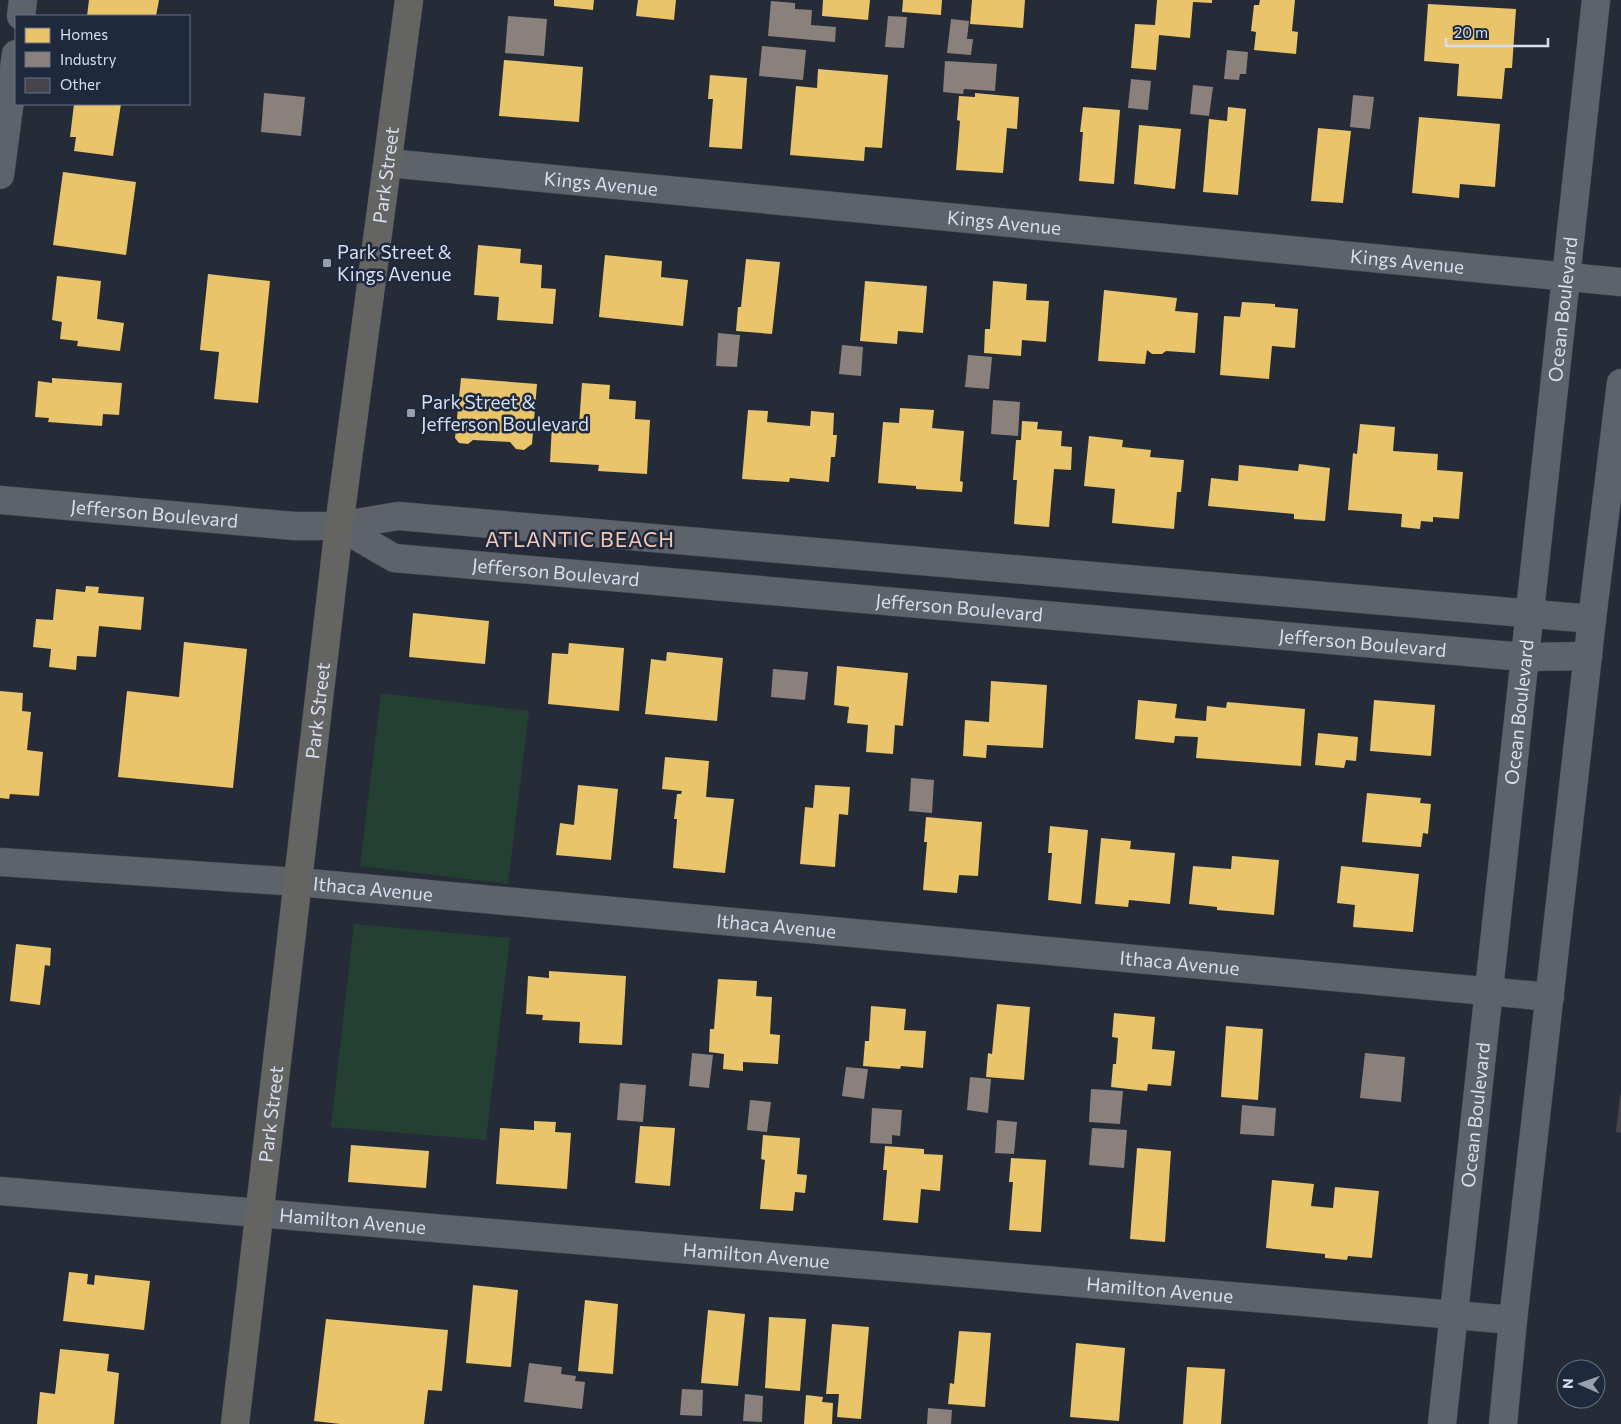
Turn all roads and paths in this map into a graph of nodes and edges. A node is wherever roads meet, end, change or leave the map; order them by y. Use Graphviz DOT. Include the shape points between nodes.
graph roads {
  1 [pos="23,0"];
  2 [pos="409,0"];
  3 [pos="1596,0"];
  4 [pos="21,15"];
  5 [pos="15,62"];
  6 [pos="388,163"];
  7 [pos="0,176"];
  8 [pos="1566,277"];
  9 [pos="1621,282"];
  10 [pos="1621,383"];
  11 [pos="0,500"];
  12 [pos="339,526"];
  13 [pos="1529,614"];
  14 [pos="1592,619"];
  15 [pos="1588,656"];
  16 [pos="1524,657"];
  17 [pos="0,862"];
  18 [pos="298,882"];
  19 [pos="1488,991"];
  20 [pos="1550,997"];
  21 [pos="0,1190"];
  22 [pos="259,1212"];
  23 [pos="1453,1315"];
  24 [pos="1513,1320"];
  25 [pos="235,1424"];
  26 [pos="1442,1424"];
  27 [pos="1503,1424"];
  1 -- 4 [label="street"];
  2 -- 6 [label="highway, Park Street"];
  3 -- 8 [label="street, Ocean Boulevard"];
  5 -- 7 [label="street"];
  6 -- 8 [label="street, Kings Avenue"];
  6 -- 12 [label="highway, Park Street"];
  8 -- 9 [label="street, Kings Avenue"];
  8 -- 13 [label="street, Ocean Boulevard"];
  10 -- 14 [label="street"];
  11 -- 12 [label="street, Jefferson Boulevard" via="294,526"];
  12 -- 13 [label="street, Jefferson Boulevard" via="398,516"];
  12 -- 16 [label="street, Jefferson Boulevard" via="394,558"];
  12 -- 18 [label="highway, Park Street"];
  13 -- 14 [label="street, Jefferson Boulevard"];
  13 -- 16 [label="street, Ocean Boulevard"];
  14 -- 15 [label="street"];
  15 -- 16 [label="street, Jefferson Boulevard"];
  15 -- 20 [label="street"];
  16 -- 19 [label="street, Ocean Boulevard"];
  17 -- 18 [label="street, Ithaca Avenue"];
  18 -- 19 [label="street, Ithaca Avenue"];
  18 -- 22 [label="highway, Park Street"];
  19 -- 20 [label="street, Ithaca Avenue"];
  19 -- 23 [label="street, Ocean Boulevard"];
  20 -- 24 [label="street"];
  21 -- 22 [label="street, Hamilton Avenue"];
  22 -- 23 [label="street, Hamilton Avenue"];
  22 -- 25 [label="highway, Park Street"];
  23 -- 24 [label="street, Hamilton Avenue"];
  23 -- 26 [label="street, Ocean Boulevard"];
  24 -- 27 [label="street"];
}
